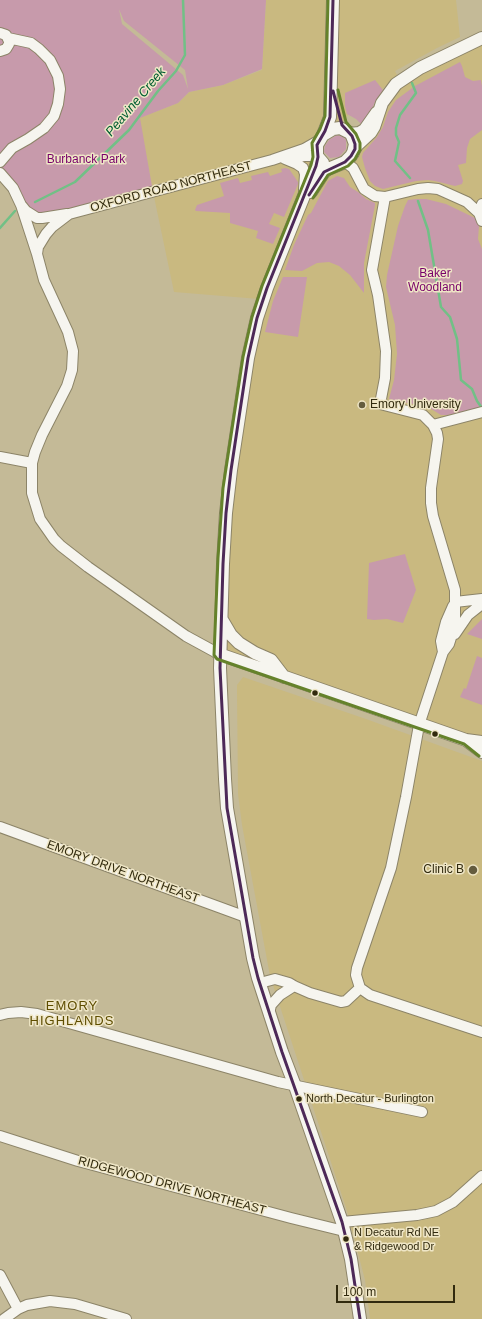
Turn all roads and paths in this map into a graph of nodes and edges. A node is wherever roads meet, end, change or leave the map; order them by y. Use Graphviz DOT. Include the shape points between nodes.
graph roads {
  1 [pos="333,0"];
  2 [pos="4,35"];
  3 [pos="482,38"];
  4 [pos="0,51"];
  5 [pos="332,83"];
  6 [pos="382,103"];
  7 [pos="347,131"];
  8 [pos="321,138"];
  9 [pos="355,149"];
  10 [pos="317,156"];
  11 [pos="285,159"];
  12 [pos="272,160"];
  13 [pos="0,162"];
  14 [pos="341,164"];
  15 [pos="0,172"];
  16 [pos="304,195"];
  17 [pos="385,197"];
  18 [pos="21,205"];
  19 [pos="481,213"];
  20 [pos="69,214"];
  21 [pos="296,216"];
  22 [pos="37,254"];
  23 [pos="482,412"];
  24 [pos="433,425"];
  25 [pos="0,457"];
  26 [pos="32,463"];
  27 [pos="482,599"];
  28 [pos="455,602"];
  29 [pos="482,604"];
  30 [pos="221,618"];
  31 [pos="446,648"];
  32 [pos="219,654"];
  33 [pos="236,659"];
  34 [pos="284,677"];
  35 [pos="316,688"];
  36 [pos="414,723"];
  37 [pos="466,740"];
  38 [pos="482,742"];
  39 [pos="482,752"];
  40 [pos="0,827"];
  41 [pos="246,917"];
  42 [pos="260,983"];
  43 [pos="294,986"];
  44 [pos="360,988"];
  45 [pos="269,1014"];
  46 [pos="0,1015"];
  47 [pos="482,1032"];
  48 [pos="295,1086"];
  49 [pos="422,1112"];
  50 [pos="0,1136"];
  51 [pos="482,1176"];
  52 [pos="343,1226"];
  53 [pos="0,1275"];
  54 [pos="18,1309"];
  55 [pos="4,1319"];
  56 [pos="126,1319"];
  57 [pos="360,1319"];
  1 -- 5 [label="main road"];
  2 -- 4 [label="street" via="9,41 8,46"];
  2 -- 13 [label="street" via="31,43 50,60 58,76 60,89 54,116 44,128 12,148"];
  3 -- 6 [label="street" via="415,71 396,84"];
  5 -- 7 [label="main road" via="336,106"];
  5 -- 8 [label="main road" via="330,117"];
  6 -- 7 [label="street" via="364,129 359,132"];
  6 -- 9 [label="street" via="374,127"];
  7 -- 8 [label="main road" via="332,129"];
  7 -- 9 [label="main road" via="354,139"];
  8 -- 10 [label="main road" via="316,149"];
  8 -- 12 [label="street, OXFORD ROAD NORTHEAST" via="304,149"];
  9 -- 14 [label="main road"];
  10 -- 11 [label="street, OXFORD ROAD NORTHEAST"];
  10 -- 14 [label="main road" via="325,163"];
  10 -- 16 [label="main road" via="316,166"];
  11 -- 12 [label="street, OXFORD ROAD NORTHEAST"];
  11 -- 16 [label="street" via="302,168 305,174"];
  12 -- 20 [label="street, OXFORD ROAD NORTHEAST"];
  14 -- 17 [label="street" via="353,168 364,189 375,196"];
  14 -- 21 [label="main road" via="328,169 321,176"];
  15 -- 18 [label="street" via="13,188"];
  16 -- 21 [label="main road"];
  17 -- 19 [label="street" via="418,189 438,189 467,202"];
  17 -- 24 [label="street" via="372,270 386,351 385,378 380,404 423,415"];
  18 -- 20 [label="street, OXFORD ROAD NORTHEAST" via="37,218"];
  18 -- 22 [label="street"];
  20 -- 22 [label="street, OXFORD ROAD NORTHEAST" via="46,234"];
  21 -- 30 [label="main road" via="273,271 252,338 226,513"];
  22 -- 26 [label="street" via="44,280 68,332 73,356 68,386 42,435"];
  23 -- 24 [label="street"];
  24 -- 28 [label="street" via="438,439 431,503"];
  25 -- 26 [label="street"];
  26 -- 32 [label="street" via="31,484 35,506 40,519 54,539 88,567 186,636"];
  27 -- 28 [label="street"];
  28 -- 31 [label="street" via="441,641"];
  29 -- 31 [label="street" via="464,620"];
  30 -- 32 [label="main road"];
  30 -- 34 [label="main road" via="238,643 271,660"];
  31 -- 36 [label="street"];
  32 -- 33 [label="main road"];
  32 -- 41 [label="main road" via="227,808"];
  33 -- 34 [label="main road"];
  33 -- 35 [label="main road"];
  34 -- 35 [label="main road"];
  35 -- 36 [label="main road"];
  36 -- 37 [label="main road"];
  36 -- 44 [label="street" via="406,797 391,868 357,968 356,975"];
  37 -- 38 [label="main road"];
  37 -- 39 [label="main road"];
  40 -- 41 [label="street, EMORY DRIVE NORTHEAST"];
  41 -- 42 [label="main road"];
  42 -- 43 [label="street" via="275,979"];
  42 -- 45 [label="main road"];
  43 -- 44 [label="street" via="341,1002 346,1001"];
  43 -- 45 [label="street" via="280,995"];
  44 -- 47 [label="street" via="370,995"];
  45 -- 48 [label="main road"];
  46 -- 48 [label="street" via="21,1012 37,1014"];
  48 -- 49 [label="street"];
  48 -- 52 [label="main road"];
  50 -- 52 [label="street, RIDGEWOOD DRIVE NORTHEAST" via="278,1215"];
  51 -- 52 [label="street, RIDGEWOOD DRIVE NORTHEAST" via="453,1202 436,1210"];
  52 -- 57 [label="main road" via="354,1273"];
  53 -- 54 [label="street"];
  54 -- 55 [label="street"];
  54 -- 56 [label="street" via="35,1302 57,1301"];
}
